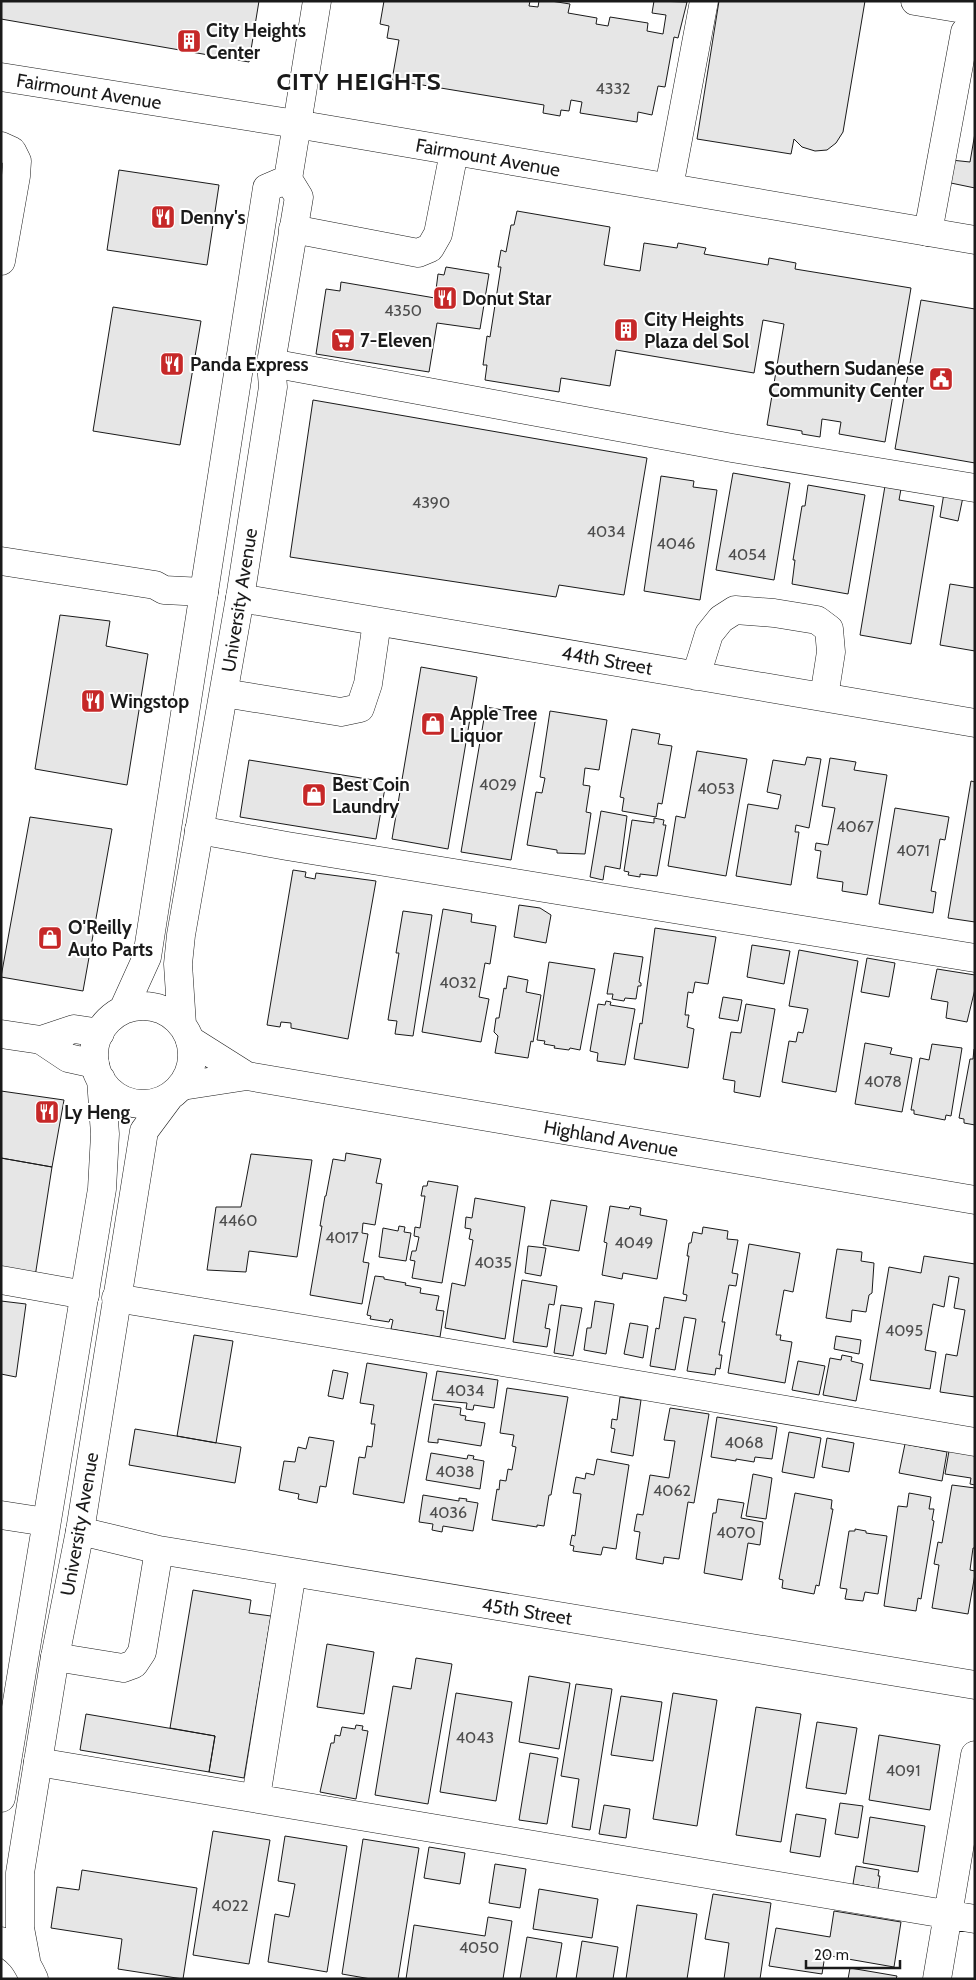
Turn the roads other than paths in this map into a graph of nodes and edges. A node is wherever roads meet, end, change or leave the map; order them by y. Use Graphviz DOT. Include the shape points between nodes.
graph roads {
  1 [pos="317,1"];
  2 [pos="704,1"];
  3 [pos="915,1"];
  4 [pos="970,22"];
  5 [pos="1,77"];
  6 [pos="296,124"];
  7 [pos="1,146"];
  8 [pos="454,152"];
  9 [pos="288,179"];
  10 [pos="669,187"];
  11 [pos="293,229"];
  12 [pos="928,232"];
  13 [pos="975,240"];
  14 [pos="1,261"];
  15 [pos="271,363"];
  16 [pos="975,488"];
  17 [pos="1,560"];
  18 [pos="204,592"];
  19 [pos="240,598"];
  20 [pos="377,622"];
  21 [pos="696,676"];
  22 [pos="224,693"];
  23 [pos="824,697"];
  24 [pos="975,723"];
  25 [pos="199,830"];
  26 [pos="975,958"];
  27 [pos="123,1010"];
  28 [pos="186,1032"];
  29 [pos="100,1033"];
  30 [pos="1,1034"];
  31 [pos="41,1040"];
  32 [pos="98,1072"];
  33 [pos="247,1076"];
  34 [pos="176,1091"];
  35 [pos="975,1200"];
  36 [pos="1,1280"];
  37 [pos="85,1295"];
  38 [pos="116,1298"];
  39 [pos="975,1442"];
  40 [pos="1,1515"];
  41 [pos="46,1522"];
  42 [pos="80,1531"];
  43 [pos="159,1550"];
  44 [pos="292,1572"];
  45 [pos="55,1657"];
  46 [pos="975,1685"];
  47 [pos="4,1754"];
  48 [pos="975,1755"];
  49 [pos="38,1762"];
  50 [pos="256,1797"];
  51 [pos="1,1798"];
  52 [pos="948,1914"];
  53 [pos="975,1918"];
  54 [pos="1,1941"];
  55 [pos="30,1970"];
  56 [pos="937,1979"];
  1 -- 6 [label="main road"];
  2 -- 10 [label="main road"];
  3 -- 4 [label="main road"];
  4 -- 12 [label="main road"];
  5 -- 6 [label="main road, Fairmount Avenue"];
  6 -- 8 [label="main road, Fairmount Avenue"];
  6 -- 9 [label="main road"];
  7 -- 14 [label="main road" via="12,151 17,161"];
  8 -- 10 [label="main road, Fairmount Avenue"];
  8 -- 11 [label="main road" via="438,234 430,248 418,253"];
  9 -- 11 [label="main road, University Avenue" via="299,196"];
  9 -- 18 [label="main road, University Avenue" via="267,188"];
  10 -- 12 [label="main road, Fairmount Avenue"];
  11 -- 15 [label="main road, University Avenue"];
  12 -- 13 [label="main road, Fairmount Avenue"];
  15 -- 16 [label="main road" via="732,448"];
  15 -- 19 [label="main road, University Avenue" via="273,387"];
  17 -- 18 [label="main road" via="155,585 164,590"];
  18 -- 22 [label="main road" via="217,606 207,669"];
  18 -- 27 [label="main road, University Avenue" via="147,958"];
  19 -- 20 [label="main road, 44th Street"];
  19 -- 22 [label="main road, University Avenue"];
  20 -- 21 [label="main road, 44th Street"];
  20 -- 22 [label="main road" via="368,684 360,708 341,712"];
  21 -- 23 [label="main road, 44th Street"];
  21 -- 23 [label="main road" via="709,634 721,619 736,610 817,620 828,629 831,652"];
  22 -- 25 [label="main road, University Avenue"];
  23 -- 24 [label="main road, 44th Street"];
  25 -- 26 [label="main road"];
  25 -- 28 [label="main road, University Avenue" via="178,964"];
  27 -- 28 [label="main road" via="155,1007 170,1014"];
  27 -- 29 [label="main road" via="109,1020"];
  28 -- 33 [label="main road, Highland Avenue"];
  28 -- 34 [label="main road" via="192,1055 189,1071"];
  29 -- 31 [label="main road" via="74,1029"];
  29 -- 32 [label="main road" via="95,1048"];
  30 -- 31 [label="main road"];
  31 -- 32 [label="main road"];
  32 -- 34 [label="main road" via="111,1092 139,1104 155,1103"];
  32 -- 37 [label="main road, University Avenue" via="106,1134 102,1189"];
  33 -- 34 [label="main road, Highland Avenue"];
  33 -- 35 [label="main road, Highland Avenue"];
  34 -- 38 [label="main road, University Avenue" via="144,1131"];
  36 -- 37 [label="main road"];
  37 -- 41 [label="main road, University Avenue"];
  38 -- 39 [label="main road"];
  38 -- 42 [label="main road, University Avenue"];
  40 -- 41 [label="main road"];
  41 -- 47 [label="main road, University Avenue"];
  42 -- 43 [label="main road, 45th Street"];
  42 -- 45 [label="main road, University Avenue"];
  43 -- 44 [label="main road, 45th Street"];
  43 -- 45 [label="main road" via="142,1652 134,1664 123,1668"];
  44 -- 46 [label="main road, 45th Street"];
  44 -- 50 [label="main road"];
  45 -- 49 [label="main road, University Avenue"];
  47 -- 51 [label="main road, University Avenue"];
  48 -- 52 [label="main road"];
  49 -- 50 [label="main road"];
  49 -- 55 [label="main road, University Avenue" via="20,1873 20,1928"];
  50 -- 52 [label="main road"];
  52 -- 53 [label="main road"];
  52 -- 56 [label="main road"];
  54 -- 55 [label="main road" via="15,1948"];
}
